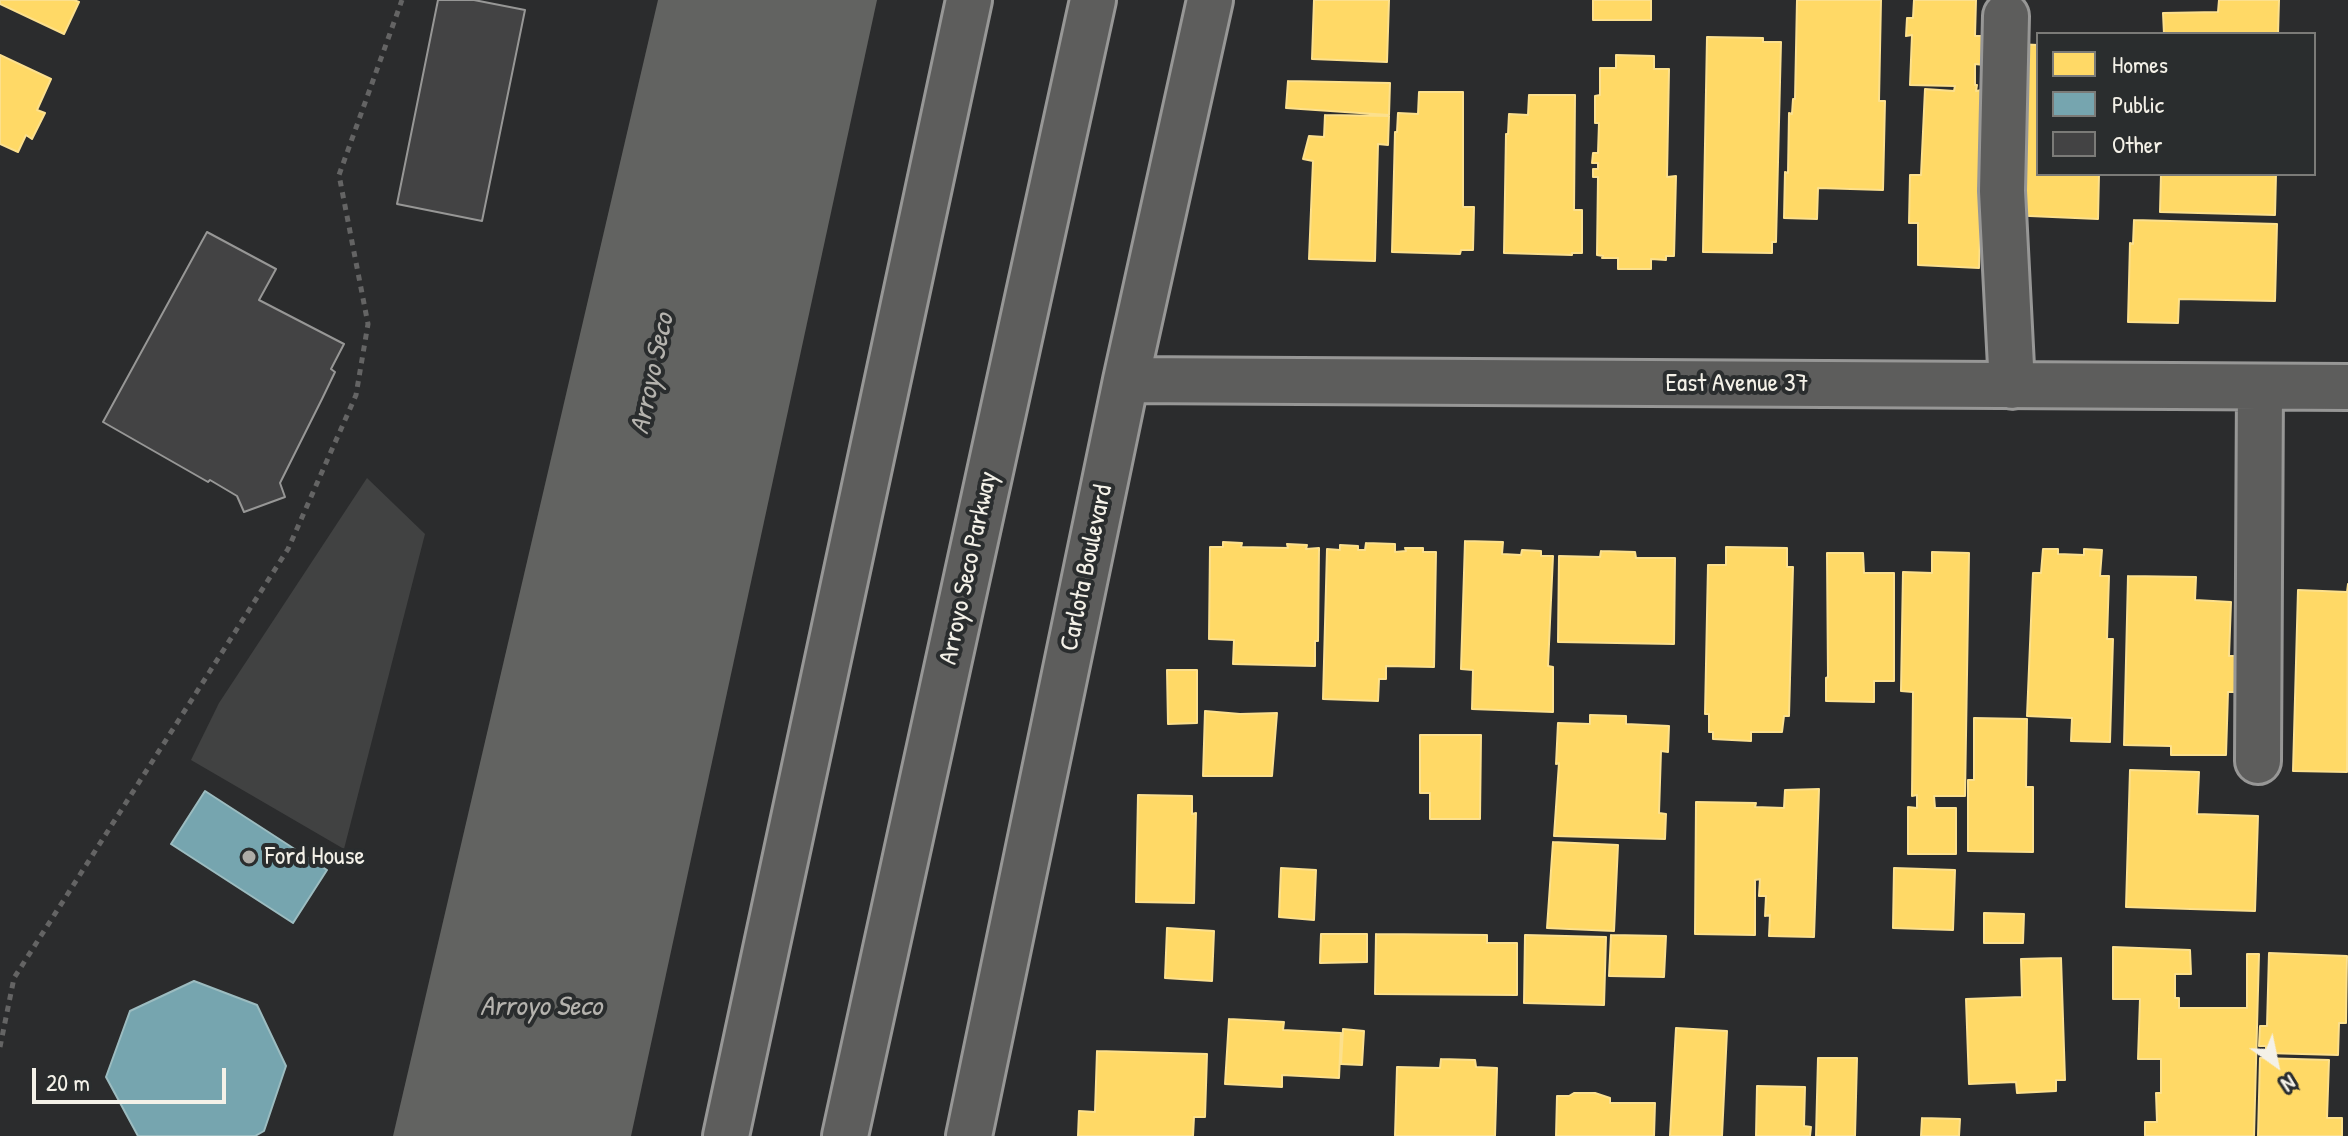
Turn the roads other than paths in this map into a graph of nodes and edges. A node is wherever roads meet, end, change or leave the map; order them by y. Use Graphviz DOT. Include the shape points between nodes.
graph roads {
  1 [pos="969,0"];
  2 [pos="1093,0"];
  3 [pos="1210,0"];
  4 [pos="2006,16"];
  5 [pos="1126,380"];
  6 [pos="2012,386"];
  7 [pos="2260,387"];
  8 [pos="2348,387"];
  9 [pos="2258,761"];
  10 [pos="726,1136"];
  11 [pos="845,1136"];
  12 [pos="969,1136"];
  1 -- 10 [label="main road"];
  2 -- 11 [label="main road, Arroyo Seco Parkway"];
  3 -- 5 [label="main road, Carlota Boulevard"];
  4 -- 6 [label="main road" via="2002,191"];
  5 -- 6 [label="main road, East Avenue 37"];
  5 -- 12 [label="main road, Carlota Boulevard"];
  6 -- 7 [label="main road, East Avenue 37"];
  7 -- 8 [label="main road, East Avenue 37"];
  7 -- 9 [label="main road"];
}
